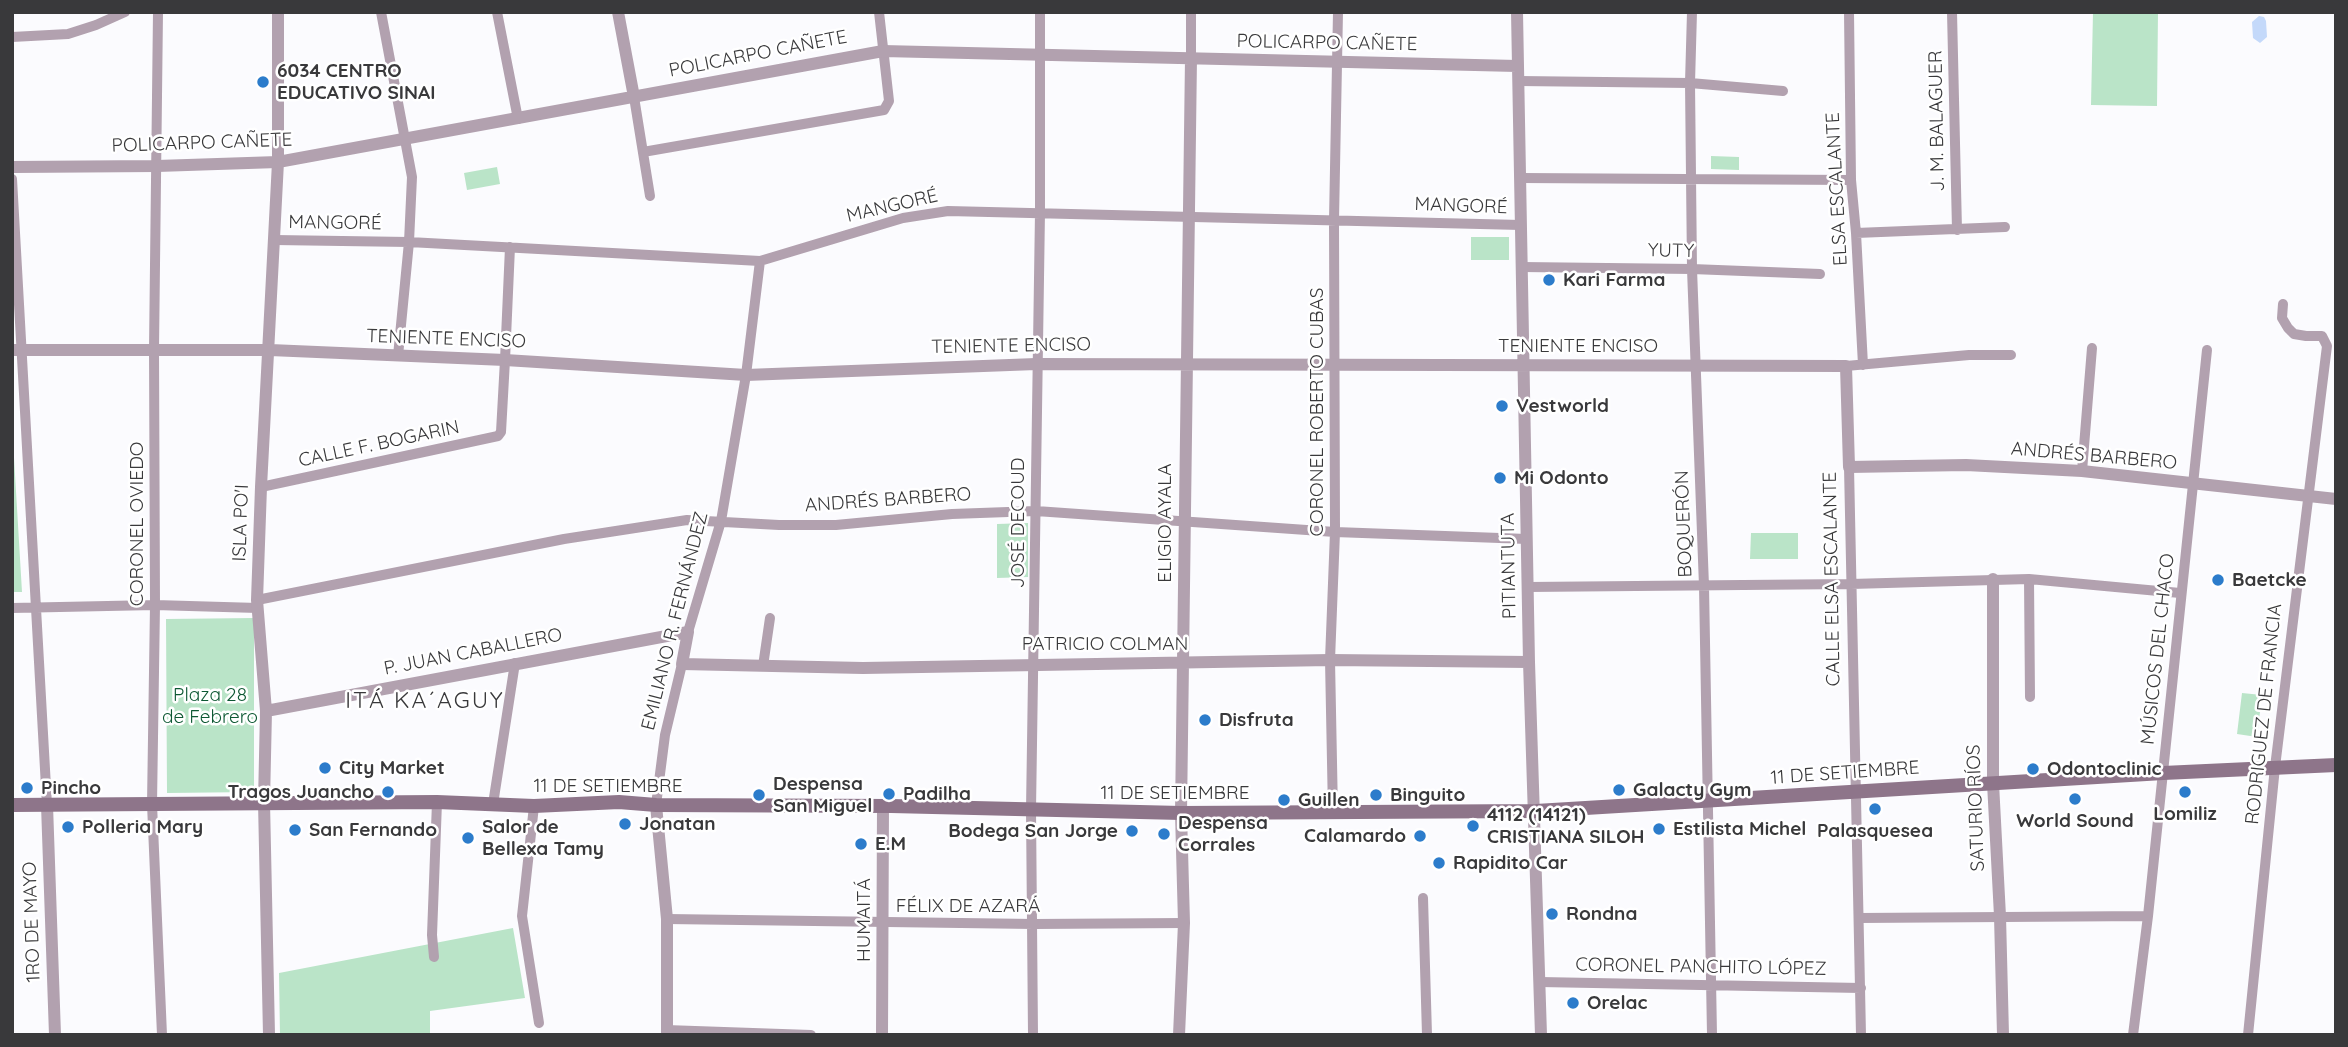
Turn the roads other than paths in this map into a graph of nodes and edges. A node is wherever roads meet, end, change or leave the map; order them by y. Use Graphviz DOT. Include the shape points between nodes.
graph roads {
  1 [pos="125,12"];
  2 [pos="158,12"];
  3 [pos="278,12"];
  4 [pos="381,12"];
  5 [pos="497,12"];
  6 [pos="618,12"];
  7 [pos="879,12"];
  8 [pos="1040,12"];
  9 [pos="1191,12"];
  10 [pos="1338,12"];
  11 [pos="1517,12"];
  12 [pos="1692,12"];
  13 [pos="1849,12"];
  14 [pos="1952,12"];
  15 [pos="12,37"];
  16 [pos="883,51"];
  17 [pos="1040,55"];
  18 [pos="1191,58"];
  19 [pos="1338,63"];
  20 [pos="1517,66"];
  21 [pos="1519,81"];
  22 [pos="1690,83"];
  23 [pos="1783,91"];
  24 [pos="634,97"];
  25 [pos="518,119"];
  26 [pos="405,139"];
  27 [pos="643,152"];
  28 [pos="278,162"];
  29 [pos="157,166"];
  30 [pos="12,167"];
  31 [pos="1521,178"];
  32 [pos="12,179"];
  33 [pos="1692,179"];
  34 [pos="1851,180"];
  35 [pos="650,196"];
  36 [pos="1040,212"];
  37 [pos="1188,218"];
  38 [pos="1334,220"];
  39 [pos="1521,225"];
  40 [pos="2005,228"];
  41 [pos="1957,230"];
  42 [pos="1856,233"];
  43 [pos="275,240"];
  44 [pos="409,242"];
  45 [pos="510,247"];
  46 [pos="760,261"];
  47 [pos="1522,267"];
  48 [pos="1692,269"];
  49 [pos="1819,274"];
  50 [pos="2283,304"];
  51 [pos="2092,348"];
  52 [pos="153,349"];
  53 [pos="16,350"];
  54 [pos="270,350"];
  55 [pos="2207,350"];
  56 [pos="2011,355"];
  57 [pos="398,356"];
  58 [pos="505,360"];
  59 [pos="1186,363"];
  60 [pos="1036,364"];
  61 [pos="1525,364"];
  62 [pos="1336,365"];
  63 [pos="1863,365"];
  64 [pos="1694,366"];
  65 [pos="1846,366"];
  66 [pos="746,375"];
  67 [pos="1849,467"];
  68 [pos="2082,471"];
  69 [pos="2193,484"];
  70 [pos="261,487"];
  71 [pos="2306,496"];
  72 [pos="2336,499"];
  73 [pos="1035,511"];
  74 [pos="1184,520"];
  75 [pos="721,521"];
  76 [pos="1335,532"];
  77 [pos="1527,540"];
  78 [pos="1993,579"];
  79 [pos="2029,579"];
  80 [pos="1851,584"];
  81 [pos="1704,586"];
  82 [pos="1528,587"];
  83 [pos="2180,593"];
  84 [pos="258,604"];
  85 [pos="155,605"];
  86 [pos="36,607"];
  87 [pos="12,608"];
  88 [pos="770,618"];
  89 [pos="688,632"];
  90 [pos="1330,660"];
  91 [pos="1529,662"];
  92 [pos="515,663"];
  93 [pos="1035,663"];
  94 [pos="682,664"];
  95 [pos="1184,664"];
  96 [pos="763,666"];
  97 [pos="2030,697"];
  98 [pos="266,710"];
  99 [pos="2336,765"];
  100 [pos="2275,767"];
  101 [pos="2163,773"];
  102 [pos="1993,783"];
  103 [pos="1857,791"];
  104 [pos="1708,801"];
  105 [pos="264,802"];
  106 [pos="437,802"];
  107 [pos="152,804"];
  108 [pos="493,804"];
  109 [pos="12,805"];
  110 [pos="47,805"];
  111 [pos="534,806"];
  112 [pos="656,806"];
  113 [pos="883,806"];
  114 [pos="1031,810"];
  115 [pos="1536,811"];
  116 [pos="1181,813"];
  117 [pos="1333,813"];
  118 [pos="1423,898"];
  119 [pos="2000,916"];
  120 [pos="2148,916"];
  121 [pos="1859,918"];
  122 [pos="667,919"];
  123 [pos="884,923"];
  124 [pos="1184,923"];
  125 [pos="1034,924"];
  126 [pos="434,957"];
  127 [pos="1540,982"];
  128 [pos="1711,985"];
  129 [pos="1861,988"];
  130 [pos="539,1023"];
  131 [pos="666,1033"];
  132 [pos="55,1035"];
  133 [pos="162,1035"];
  134 [pos="269,1035"];
  135 [pos="811,1035"];
  136 [pos="882,1035"];
  137 [pos="1033,1035"];
  138 [pos="1179,1035"];
  139 [pos="1427,1035"];
  140 [pos="1541,1035"];
  141 [pos="1712,1035"];
  142 [pos="1861,1035"];
  143 [pos="2003,1035"];
  144 [pos="2133,1035"];
  145 [pos="2248,1035"];
  1 -- 15 [label="street" via="68,34"];
  2 -- 29 [label="street, CORONEL OVIEDO"];
  3 -- 28 [label="street, ISLA PO'I"];
  4 -- 26 [label="street"];
  5 -- 25 [label="street"];
  6 -- 24 [label="street"];
  7 -- 16 [label="street"];
  8 -- 17 [label="street, JOSÉ DECOUD"];
  9 -- 18 [label="street, ELIGIO AYALA"];
  10 -- 19 [label="street, CORONEL ROBERTO CUBAS"];
  11 -- 20 [label="street, PITIANTUTA"];
  12 -- 22 [label="street, BOQUERÓN"];
  13 -- 34 [label="street, ELSA ESCALANTE"];
  14 -- 41 [label="street, J. M. BALAGUER"];
  16 -- 17 [label="street, POLICARPO CAÑETE"];
  16 -- 24 [label="street, POLICARPO CAÑETE"];
  16 -- 27 [label="street" via="888,101 884,110"];
  17 -- 18 [label="street, POLICARPO CAÑETE"];
  17 -- 36 [label="street, JOSÉ DECOUD"];
  18 -- 19 [label="street, POLICARPO CAÑETE"];
  18 -- 37 [label="street, ELIGIO AYALA"];
  19 -- 20 [label="street, POLICARPO CAÑETE"];
  19 -- 38 [label="street, CORONEL ROBERTO CUBAS"];
  20 -- 21 [label="street, PITIANTUTA"];
  21 -- 22 [label="street"];
  21 -- 31 [label="street, PITIANTUTA"];
  22 -- 23 [label="street"];
  22 -- 33 [label="street, BOQUERÓN"];
  24 -- 25 [label="street, POLICARPO CAÑETE"];
  24 -- 27 [label="street"];
  25 -- 26 [label="street, POLICARPO CAÑETE"];
  26 -- 28 [label="street, POLICARPO CAÑETE"];
  26 -- 44 [label="street" via="412,177"];
  27 -- 35 [label="street"];
  28 -- 29 [label="street, POLICARPO CAÑETE"];
  28 -- 43 [label="street, ISLA PO'I"];
  29 -- 30 [label="street, POLICARPO CAÑETE"];
  29 -- 52 [label="street, CORONEL OVIEDO"];
  31 -- 33 [label="street, MANGORÉ"];
  31 -- 39 [label="street, PITIANTUTA"];
  32 -- 53 [label="street, 1RO DE MAYO"];
  33 -- 34 [label="street, MANGORÉ"];
  33 -- 48 [label="street, BOQUERÓN"];
  34 -- 42 [label="street, ELSA ESCALANTE"];
  36 -- 37 [label="street, MANGORÉ"];
  36 -- 46 [label="street, MANGORÉ" via="925,214"];
  36 -- 60 [label="street, JOSÉ DECOUD"];
  37 -- 38 [label="street, MANGORÉ"];
  37 -- 59 [label="street, ELIGIO AYALA"];
  38 -- 39 [label="street, MANGORÉ"];
  38 -- 62 [label="street, CORONEL ROBERTO CUBAS"];
  39 -- 47 [label="street, PITIANTUTA"];
  40 -- 41 [label="street"];
  41 -- 42 [label="street"];
  42 -- 63 [label="street, ELSA ESCALANTE"];
  43 -- 44 [label="street, MANGORÉ"];
  43 -- 54 [label="street, ISLA PO'I"];
  44 -- 45 [label="street, MANGORÉ"];
  44 -- 57 [label="street"];
  45 -- 46 [label="street, MANGORÉ"];
  45 -- 58 [label="street"];
  46 -- 66 [label="street, EMILIANO R. FERNÁNDEZ"];
  47 -- 48 [label="street, YUTY"];
  47 -- 61 [label="street, PITIANTUTA"];
  48 -- 49 [label="street, YUTY"];
  48 -- 64 [label="street, BOQUERÓN"];
  50 -- 71 [label="street, RODRIGUEZ DE FRANCIA" via="2282,318 2294,334 2322,336 2326,341"];
  51 -- 68 [label="street"];
  52 -- 53 [label="street, TENIENTE ENCISO"];
  52 -- 54 [label="street, TENIENTE ENCISO"];
  52 -- 85 [label="street, CORONEL OVIEDO"];
  53 -- 86 [label="street, 1RO DE MAYO"];
  54 -- 57 [label="street, TENIENTE ENCISO"];
  54 -- 70 [label="street, ISLA PO'I"];
  55 -- 69 [label="street, MÚSICOS DEL CHACO"];
  56 -- 63 [label="street, TENIENTE ENCISO"];
  57 -- 58 [label="street, TENIENTE ENCISO"];
  58 -- 66 [label="street, TENIENTE ENCISO"];
  58 -- 70 [label="street, CALLE F. BOGARIN" via="501,432 493,439"];
  59 -- 60 [label="street, TENIENTE ENCISO"];
  59 -- 62 [label="street, TENIENTE ENCISO"];
  59 -- 74 [label="street, ELIGIO AYALA"];
  60 -- 66 [label="street, TENIENTE ENCISO"];
  60 -- 73 [label="street, JOSÉ DECOUD"];
  61 -- 62 [label="street, TENIENTE ENCISO"];
  61 -- 64 [label="street, TENIENTE ENCISO"];
  61 -- 77 [label="street, PITIANTUTA"];
  62 -- 76 [label="street, CORONEL ROBERTO CUBAS"];
  63 -- 65 [label="street, TENIENTE ENCISO"];
  64 -- 65 [label="street, TENIENTE ENCISO"];
  64 -- 81 [label="street, BOQUERÓN"];
  65 -- 67 [label="street, CALLE ELSA ESCALANTE"];
  66 -- 75 [label="street, EMILIANO R. FERNÁNDEZ"];
  67 -- 68 [label="street, ANDRÉS BARBERO" via="1966,465"];
  67 -- 80 [label="street, CALLE ELSA ESCALANTE"];
  68 -- 69 [label="street, ANDRÉS BARBERO"];
  69 -- 71 [label="street, ANDRÉS BARBERO"];
  69 -- 83 [label="street, MÚSICOS DEL CHACO"];
  70 -- 84 [label="street, ISLA PO'I"];
  71 -- 72 [label="street, ANDRÉS BARBERO"];
  71 -- 100 [label="street, RODRIGUEZ DE FRANCIA"];
  73 -- 74 [label="street, ANDRÉS BARBERO"];
  73 -- 75 [label="street, ANDRÉS BARBERO" via="836,525"];
  73 -- 93 [label="street, JOSÉ DECOUD"];
  74 -- 76 [label="street, ANDRÉS BARBERO"];
  74 -- 95 [label="street, ELIGIO AYALA"];
  75 -- 84 [label="street, ANDRÉS BARBERO" via="674,522 587,535"];
  75 -- 89 [label="street, EMILIANO R. FERNÁNDEZ"];
  76 -- 77 [label="street, ANDRÉS BARBERO"];
  76 -- 90 [label="street, CORONEL ROBERTO CUBAS"];
  77 -- 82 [label="street, PITIANTUTA"];
  78 -- 79 [label="street"];
  78 -- 80 [label="street"];
  78 -- 102 [label="street, SATURIO RÍOS"];
  79 -- 83 [label="street"];
  79 -- 97 [label="street"];
  80 -- 81 [label="street"];
  80 -- 103 [label="street, CALLE ELSA ESCALANTE"];
  81 -- 82 [label="street"];
  81 -- 104 [label="street, BOQUERÓN"];
  82 -- 91 [label="street, PITIANTUTA"];
  83 -- 101 [label="street, MÚSICOS DEL CHACO"];
  84 -- 85 [label="street, ANDRÉS BARBERO"];
  84 -- 98 [label="street, ISLA PO'I"];
  85 -- 86 [label="street, ANDRÉS BARBERO"];
  85 -- 107 [label="street, CORONEL OVIEDO"];
  86 -- 87 [label="street, ANDRÉS BARBERO"];
  86 -- 110 [label="street, 1RO DE MAYO"];
  88 -- 96 [label="street"];
  89 -- 92 [label="street, P. JUAN CABALLERO"];
  89 -- 94 [label="street, EMILIANO R. FERNÁNDEZ"];
  90 -- 91 [label="street, PATRICIO COLMAN"];
  90 -- 95 [label="street, PATRICIO COLMAN"];
  90 -- 117 [label="street, CORONEL ROBERTO CUBAS"];
  91 -- 115 [label="street, PITIANTUTA"];
  92 -- 98 [label="street, P. JUAN CABALLERO"];
  92 -- 108 [label="street"];
  93 -- 95 [label="street, PATRICIO COLMAN"];
  93 -- 96 [label="street, PATRICIO COLMAN"];
  93 -- 114 [label="street, JOSÉ DECOUD"];
  94 -- 96 [label="street, PATRICIO COLMAN"];
  94 -- 112 [label="street, EMILIANO R. FERNÁNDEZ" via="665,735"];
  95 -- 116 [label="street, ELIGIO AYALA"];
  98 -- 105 [label="street, ISLA PO'I"];
  99 -- 100 [label="main road, 11 DE SETIEMBRE"];
  100 -- 101 [label="main road, 11 DE SETIEMBRE"];
  100 -- 145 [label="street, RODRIGUEZ DE FRANCIA"];
  101 -- 102 [label="main road, 11 DE SETIEMBRE"];
  101 -- 120 [label="street, MÚSICOS DEL CHACO"];
  102 -- 103 [label="main road, 11 DE SETIEMBRE"];
  102 -- 119 [label="street, SATURIO RÍOS"];
  103 -- 104 [label="main road, 11 DE SETIEMBRE"];
  103 -- 121 [label="street"];
  104 -- 115 [label="main road, 11 DE SETIEMBRE"];
  104 -- 128 [label="street, BOQUERÓN"];
  105 -- 106 [label="main road, 11 DE SETIEMBRE"];
  105 -- 107 [label="main road, 11 DE SETIEMBRE"];
  105 -- 134 [label="street, ISLA PO'I"];
  106 -- 108 [label="main road, 11 DE SETIEMBRE"];
  106 -- 126 [label="street"];
  107 -- 110 [label="main road, 11 DE SETIEMBRE"];
  107 -- 133 [label="street, CORONEL OVIEDO"];
  108 -- 111 [label="main road, 11 DE SETIEMBRE"];
  109 -- 110 [label="main road, 11 DE SETIEMBRE"];
  110 -- 132 [label="street, 1RO DE MAYO"];
  111 -- 112 [label="main road, 11 DE SETIEMBRE" via="619,802"];
  111 -- 130 [label="street" via="522,916"];
  112 -- 113 [label="main road, 11 DE SETIEMBRE"];
  112 -- 122 [label="street, EMILIANO R. FERNÁNDEZ"];
  113 -- 114 [label="main road, 11 DE SETIEMBRE"];
  113 -- 123 [label="street, HUMAITÁ"];
  114 -- 116 [label="main road, 11 DE SETIEMBRE"];
  114 -- 125 [label="street, JOSÉ DECOUD"];
  115 -- 117 [label="main road, 11 DE SETIEMBRE"];
  115 -- 127 [label="street, PITIANTUTA"];
  116 -- 117 [label="main road, 11 DE SETIEMBRE"];
  116 -- 124 [label="street, ELIGIO AYALA"];
  118 -- 139 [label="street"];
  119 -- 120 [label="street"];
  119 -- 121 [label="street"];
  119 -- 143 [label="street, SATURIO RÍOS"];
  120 -- 144 [label="street, MÚSICOS DEL CHACO"];
  121 -- 129 [label="street"];
  122 -- 123 [label="street, FÉLIX DE AZARÁ"];
  122 -- 131 [label="street, EMILIANO R. FERNÁNDEZ"];
  123 -- 125 [label="street, FÉLIX DE AZARÁ"];
  123 -- 136 [label="street, HUMAITÁ"];
  124 -- 125 [label="street, FÉLIX DE AZARÁ"];
  124 -- 138 [label="street, ELIGIO AYALA"];
  125 -- 137 [label="street, JOSÉ DECOUD"];
  127 -- 128 [label="street, CORONEL PANCHITO LÓPEZ"];
  127 -- 140 [label="street, PITIANTUTA"];
  128 -- 129 [label="street, CORONEL PANCHITO LÓPEZ"];
  128 -- 141 [label="street, BOQUERÓN"];
  129 -- 142 [label="street"];
  131 -- 135 [label="street"];
}
